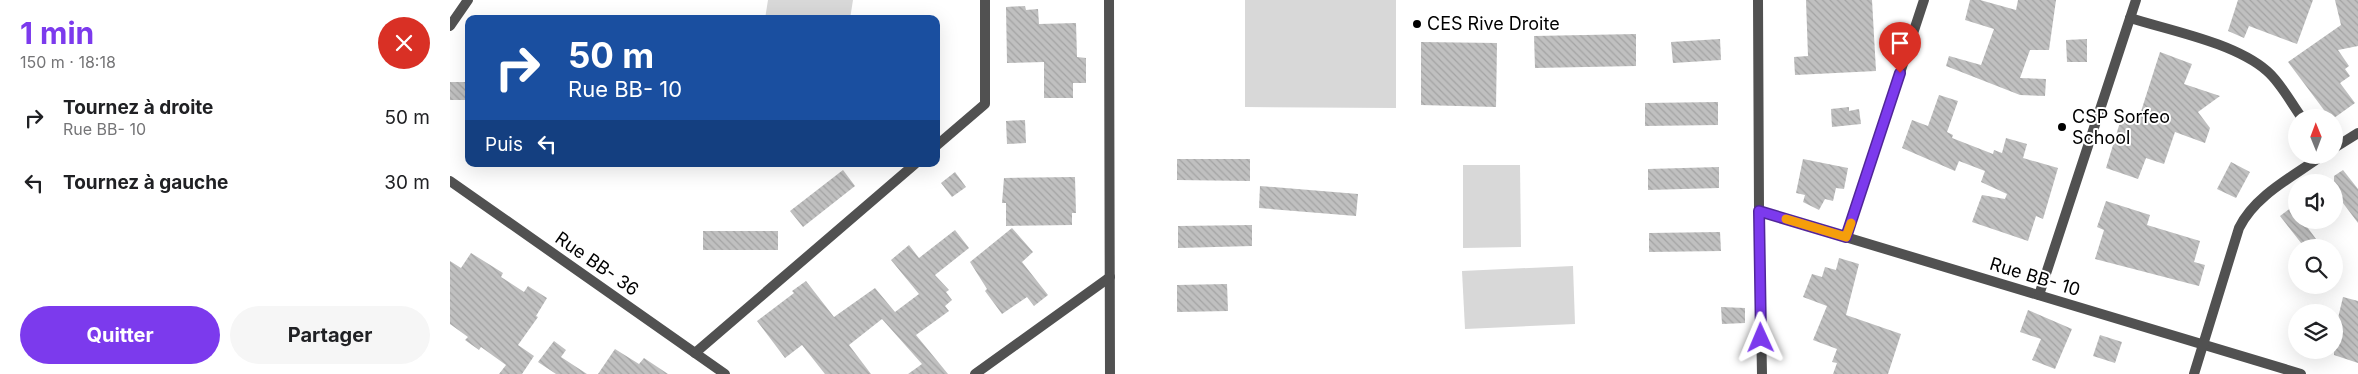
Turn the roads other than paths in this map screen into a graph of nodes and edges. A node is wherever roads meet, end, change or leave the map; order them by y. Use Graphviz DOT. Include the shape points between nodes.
graph roads {
  1 [pos="468,0"];
  2 [pos="985,0"];
  3 [pos="1109,0"];
  4 [pos="1758,0"];
  5 [pos="1924,0"];
  6 [pos="2136,0"];
  7 [pos="2130,18"];
  8 [pos="450,26"];
  9 [pos="2296,109"];
  10 [pos="2358,134"];
  11 [pos="940,143"];
  12 [pos="2343,143"];
  13 [pos="2310,164"];
  14 [pos="912,167"];
  15 [pos="450,181"];
  16 [pos="1759,211"];
  17 [pos="1846,237"];
  18 [pos="1110,277"];
  19 [pos="2039,295"];
  20 [pos="2203,344"];
  21 [pos="695,353"];
  22 [pos="725,374"];
  23 [pos="975,374"];
  24 [pos="1110,374"];
  25 [pos="1762,374"];
  26 [pos="2194,374"];
  27 [pos="2302,374"];
  1 -- 8 [label="street"];
  2 -- 11 [label="street" via="985,104"];
  3 -- 18 [label="street"];
  4 -- 16 [label="street"];
  5 -- 17 [label="street"];
  6 -- 7 [label="street"];
  7 -- 9 [label="street" via="2250,58 2269,72"];
  7 -- 19 [label="street"];
  10 -- 12 [label="street"];
  13 -- 20 [label="street" via="2246,214"];
  14 -- 21 [label="street"];
  15 -- 21 [label="street, Rue BB- 36"];
  16 -- 17 [label="street, Rue BB- 10"];
  16 -- 25 [label="street"];
  17 -- 19 [label="street, Rue BB- 10"];
  18 -- 23 [label="street"];
  18 -- 24 [label="street"];
  19 -- 20 [label="street, Rue BB- 10"];
  20 -- 26 [label="street"];
  20 -- 27 [label="street, Rue BB- 10"];
  21 -- 22 [label="street, Rue BB- 36"];
}
